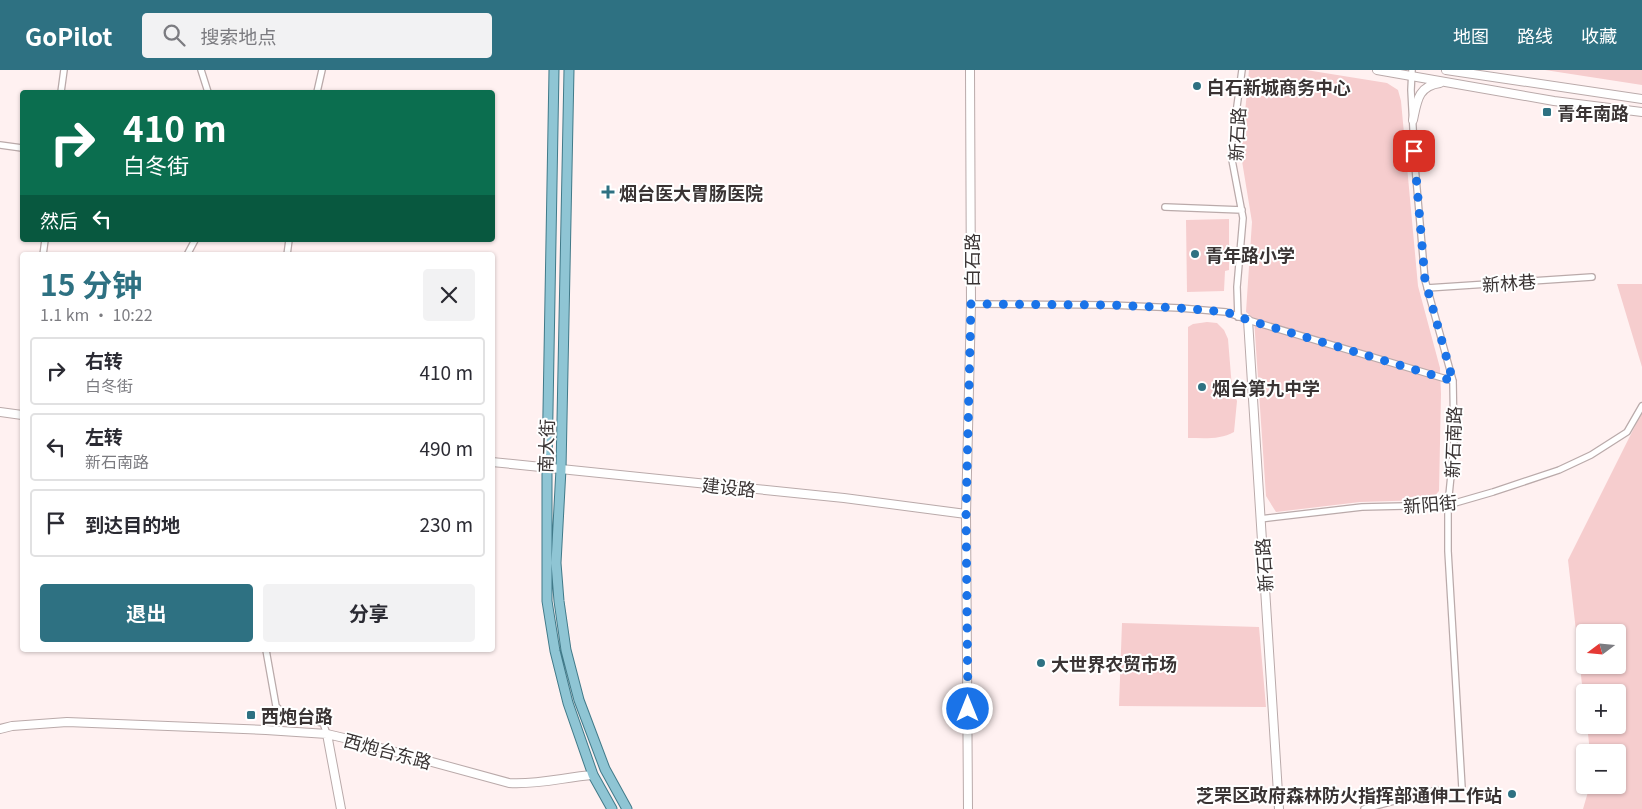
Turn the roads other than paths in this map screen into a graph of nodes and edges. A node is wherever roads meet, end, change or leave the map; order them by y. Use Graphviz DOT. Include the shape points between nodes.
graph roads {
  1 [pos="64,70"];
  2 [pos="201,70"];
  3 [pos="322,70"];
  4 [pos="554,70"];
  5 [pos="569,70"];
  6 [pos="970,70"];
  7 [pos="1242,70"];
  8 [pos="1377,70"];
  9 [pos="1446,70"];
  10 [pos="1411,73"];
  11 [pos="1447,82"];
  12 [pos="61,90"];
  13 [pos="207,90"];
  14 [pos="317,90"];
  15 [pos="1642,99"];
  16 [pos="1642,112"];
  17 [pos="1412,120"];
  18 [pos="0,145"];
  19 [pos="20,148"];
  20 [pos="1165,207"];
  21 [pos="1242,210"];
  22 [pos="1592,276"];
  23 [pos="1428,288"];
  24 [pos="971,304"];
  25 [pos="1238,317"];
  26 [pos="1248,320"];
  27 [pos="1453,381"];
  28 [pos="1642,406"];
  29 [pos="0,412"];
  30 [pos="20,415"];
  31 [pos="495,462"];
  32 [pos="547,467"];
  33 [pos="561,469"];
  34 [pos="1448,505"];
  35 [pos="966,514"];
  36 [pos="1260,518"];
  37 [pos="266,652"];
  38 [pos="0,730"];
  39 [pos="327,734"];
  40 [pos="593,775"];
  41 [pos="1462,788"];
  42 [pos="1436,790"];
  43 [pos="340,809"];
  44 [pos="612,809"];
  45 [pos="628,809"];
  46 [pos="968,809"];
  47 [pos="1279,809"];
  48 [pos="1364,809"];
  1 -- 12 [label="street"];
  2 -- 13 [label="street"];
  3 -- 14 [label="street"];
  4 -- 32 [label="main road, 南大街"];
  5 -- 33 [label="main road, 南大街"];
  6 -- 24 [label="street, 白石路"];
  7 -- 21 [label="street, 新石路" via="1232,160"];
  8 -- 10 [label="street"];
  9 -- 15 [label="street"];
  10 -- 11 [label="street"];
  10 -- 17 [label="street, 新石南路"];
  11 -- 16 [label="street" via="1554,101"];
  11 -- 17 [label="street" via="1425,88"];
  17 -- 23 [label="street, 新石南路"];
  18 -- 19 [label="street"];
  20 -- 21 [label="street"];
  21 -- 25 [label="street, 新石路" via="1236,287"];
  22 -- 23 [label="street, 新林巷"];
  23 -- 27 [label="street, 新石南路"];
  24 -- 25 [label="street" via="1110,305 1226,312"];
  24 -- 35 [label="street, 白石路"];
  25 -- 26 [label="street"];
  26 -- 27 [label="street"];
  26 -- 36 [label="street, 新石路"];
  27 -- 34 [label="street, 新石南路" via="1454,445"];
  28 -- 34 [label="street, 新阳街" via="1627,432 1591,455 1559,470"];
  29 -- 30 [label="street"];
  31 -- 32 [label="street, 建设路"];
  32 -- 33 [label="street, 建设路"];
  32 -- 40 [label="main road, 南大街" via="547,601 552,635 568,703"];
  33 -- 35 [label="street, 建设路"];
  33 -- 45 [label="main road, 南大街" via="556,563 566,650 595,744"];
  34 -- 36 [label="street, 新阳街" via="1362,507"];
  34 -- 41 [label="street, 新石南路"];
  35 -- 46 [label="street, 白石路"];
  36 -- 47 [label="street, 新石路"];
  37 -- 39 [label="street" via="276,706 284,715 322,723"];
  38 -- 39 [label="street, 西炮台东路" via="12,726 67,722"];
  39 -- 40 [label="street, 西炮台东路" via="509,783 527,784"];
  39 -- 43 [label="street"];
  40 -- 44 [label="main road, 南大街"];
  42 -- 48 [label="street"];
}
